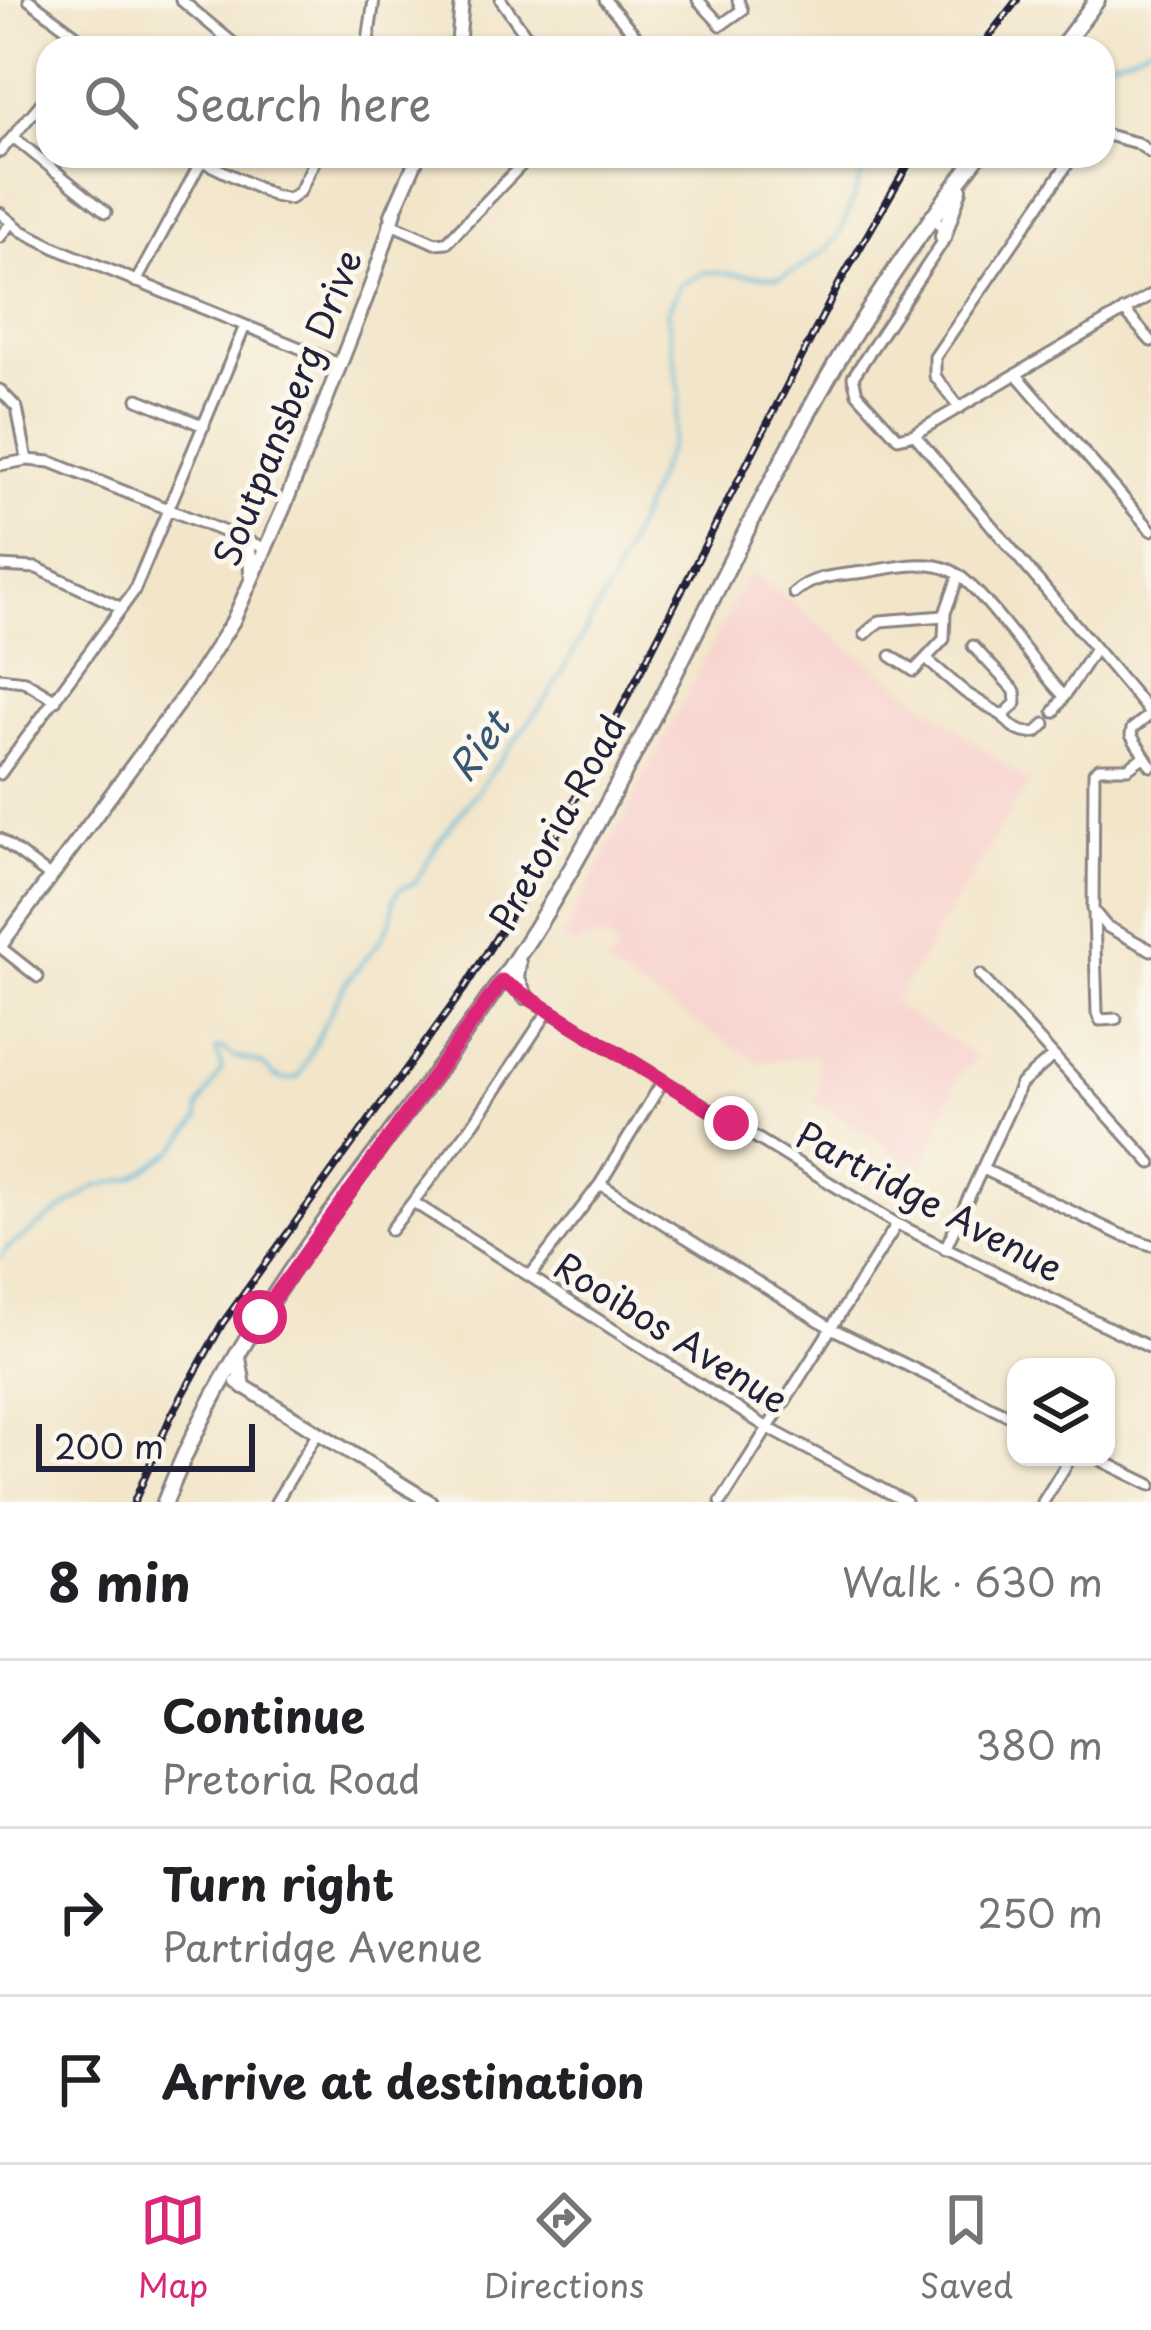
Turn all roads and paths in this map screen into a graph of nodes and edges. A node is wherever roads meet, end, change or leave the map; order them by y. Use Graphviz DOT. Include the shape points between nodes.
graph roads {
  1 [pos="29,0"];
  2 [pos="181,0"];
  3 [pos="374,0"];
  4 [pos="462,0"];
  5 [pos="501,0"];
  6 [pos="605,0"];
  7 [pos="698,0"];
  8 [pos="738,0"];
  9 [pos="1097,0"];
  10 [pos="77,36"];
  11 [pos="224,36"];
  12 [pos="369,36"];
  13 [pos="459,36"];
  14 [pos="526,36"];
  15 [pos="636,36"];
  16 [pos="1070,36"];
  17 [pos="36,109"];
  18 [pos="13,137"];
  19 [pos="1115,137"];
  20 [pos="0,152"];
  21 [pos="1151,153"];
  22 [pos="36,156"];
  23 [pos="51,168"];
  24 [pos="198,168"];
  25 [pos="222,168"];
  26 [pos="311,168"];
  27 [pos="413,168"];
  28 [pos="518,168"];
  29 [pos="969,168"];
  30 [pos="1065,168"];
  31 [pos="965,173"];
  32 [pos="106,212"];
  33 [pos="0,213"];
  34 [pos="931,216"];
  35 [pos="392,220"];
  36 [pos="11,223"];
  37 [pos="921,231"];
  38 [pos="943,236"];
  39 [pos="0,237"];
  40 [pos="136,282"];
  41 [pos="1151,295"];
  42 [pos="1124,310"];
  43 [pos="244,326"];
  44 [pos="1151,341"];
  45 [pos="335,363"];
  46 [pos="1016,374"];
  47 [pos="0,390"];
  48 [pos="138,399"];
  49 [pos="959,408"];
  50 [pos="204,426"];
  51 [pos="914,434"];
  52 [pos="27,460"];
  53 [pos="0,465"];
  54 [pos="169,508"];
  55 [pos="1151,530"];
  56 [pos="244,539"];
  57 [pos="264,548"];
  58 [pos="0,566"];
  59 [pos="251,573"];
  60 [pos="958,575"];
  61 [pos="794,593"];
  62 [pos="122,608"];
  63 [pos="944,616"];
  64 [pos="231,623"];
  65 [pos="865,634"];
  66 [pos="973,646"];
  67 [pos="1095,650"];
  68 [pos="891,656"];
  69 [pos="927,660"];
  70 [pos="0,678"];
  71 [pos="1064,695"];
  72 [pos="56,700"];
  73 [pos="1054,712"];
  74 [pos="1151,714"];
  75 [pos="1003,716"];
  76 [pos="1045,724"];
  77 [pos="1147,761"];
  78 [pos="0,774"];
  79 [pos="0,839"];
  80 [pos="51,877"];
  81 [pos="1094,913"];
  82 [pos="0,946"];
  83 [pos="1151,950"];
  84 [pos="520,952"];
  85 [pos="980,975"];
  86 [pos="38,977"];
  87 [pos="502,981"];
  88 [pos="525,996"];
  89 [pos="549,1010"];
  90 [pos="1116,1019"];
  91 [pos="1054,1056"];
  92 [pos="663,1081"];
  93 [pos="1151,1163"];
  94 [pos="983,1169"];
  95 [pos="600,1184"];
  96 [pos="413,1202"];
  97 [pos="897,1224"];
  98 [pos="391,1230"];
  99 [pos="1151,1245"];
  100 [pos="945,1249"];
  101 [pos="530,1276"];
  102 [pos="830,1328"];
  103 [pos="1151,1348"];
  104 [pos="238,1353"];
  105 [pos="226,1374"];
  106 [pos="244,1387"];
  107 [pos="216,1392"];
  108 [pos="1007,1415"];
  109 [pos="768,1428"];
  110 [pos="319,1432"];
  111 [pos="1065,1466"];
  112 [pos="1112,1466"];
  113 [pos="1151,1485"];
  114 [pos="165,1502"];
  115 [pos="277,1502"];
  116 [pos="430,1502"];
  117 [pos="721,1502"];
  118 [pos="906,1502"];
  119 [pos="1042,1502"];
  1 -- 10 [label="street"];
  2 -- 11 [label="street"];
  3 -- 12 [label="street"];
  4 -- 13 [label="street"];
  5 -- 14 [label="street"];
  6 -- 15 [label="street"];
  7 -- 8 [label="street" via="724,26 742,10"];
  9 -- 16 [label="main road"];
  17 -- 18 [label="street"];
  18 -- 20 [label="street"];
  18 -- 22 [label="street"];
  19 -- 21 [label="street"];
  23 -- 32 [label="street"];
  24 -- 40 [label="street"];
  25 -- 26 [label="street" via="290,199"];
  27 -- 35 [label="street, Soutpansberg Drive"];
  28 -- 35 [label="street" via="447,242"];
  29 -- 31 [label="main road, Pretoria Road"];
  30 -- 49 [label="street" via="934,357 935,376"];
  31 -- 34 [label="main road, Pretoria Road"];
  31 -- 38 [label="main road"];
  33 -- 36 [label="street"];
  34 -- 37 [label="main road, Pretoria Road"];
  34 -- 38 [label="street"];
  35 -- 45 [label="street, Soutpansberg Drive"];
  36 -- 39 [label="street"];
  36 -- 40 [label="street"];
  37 -- 38 [label="main road"];
  37 -- 84 [label="main road, Pretoria Road" via="817,397"];
  38 -- 51 [label="street" via="853,377 857,393 895,436"];
  40 -- 43 [label="street"];
  41 -- 42 [label="street"];
  42 -- 44 [label="street"];
  42 -- 46 [label="street"];
  43 -- 45 [label="street"];
  43 -- 50 [label="street"];
  45 -- 57 [label="street, Soutpansberg Drive"];
  46 -- 49 [label="street"];
  46 -- 55 [label="street"];
  47 -- 52 [label="street" via="17,409"];
  48 -- 50 [label="street"];
  49 -- 51 [label="street"];
  50 -- 54 [label="street"];
  51 -- 67 [label="street"];
  52 -- 53 [label="street"];
  52 -- 54 [label="street"];
  54 -- 56 [label="street"];
  54 -- 62 [label="street"];
  56 -- 57 [label="street"];
  56 -- 59 [label="street"];
  57 -- 59 [label="street, Soutpansberg Drive"];
  57 -- 64 [label="street, Soutpansberg Drive"];
  58 -- 62 [label="street" via="37,568"];
  59 -- 64 [label="street, Soutpansberg Drive"];
  60 -- 61 [label="street" via="904,567 818,580"];
  60 -- 63 [label="street"];
  60 -- 71 [label="street"];
  62 -- 72 [label="street"];
  63 -- 65 [label="street" via="880,621"];
  63 -- 69 [label="street" via="946,633"];
  64 -- 80 [label="street, Soutpansberg Drive"];
  66 -- 75 [label="street" via="1016,691"];
  67 -- 71 [label="street"];
  67 -- 74 [label="street"];
  68 -- 69 [label="street" via="914,671"];
  69 -- 75 [label="street"];
  70 -- 72 [label="street"];
  71 -- 73 [label="street"];
  72 -- 78 [label="street"];
  74 -- 77 [label="street" via="1131,732"];
  75 -- 76 [label="street" via="1025,733"];
  77 -- 81 [label="street" via="1094,772"];
  79 -- 80 [label="street"];
  80 -- 82 [label="street, Soutpansberg Drive"];
  81 -- 83 [label="street"];
  81 -- 90 [label="street" via="1097,1013"];
  82 -- 86 [label="street"];
  84 -- 87 [label="main road, Pretoria Road"];
  84 -- 88 [label="main road" via="516,978"];
  85 -- 91 [label="street"];
  87 -- 88 [label="street, Partridge Avenue"];
  87 -- 104 [label="main road, Pretoria Road"];
  88 -- 89 [label="street, Partridge Avenue"];
  89 -- 92 [label="street, Partridge Avenue"];
  89 -- 96 [label="street"];
  91 -- 93 [label="street"];
  91 -- 94 [label="street" via="1024,1079"];
  92 -- 95 [label="street"];
  92 -- 97 [label="street, Partridge Avenue"];
  94 -- 99 [label="street"];
  94 -- 100 [label="street"];
  95 -- 101 [label="street"];
  95 -- 102 [label="street"];
  96 -- 98 [label="street"];
  96 -- 101 [label="street, Rooibos Avenue"];
  97 -- 100 [label="street, Partridge Avenue"];
  97 -- 102 [label="street"];
  100 -- 103 [label="street, Partridge Avenue"];
  101 -- 109 [label="street, Rooibos Avenue"];
  102 -- 108 [label="street"];
  102 -- 109 [label="street"];
  104 -- 105 [label="main road, Pretoria Road"];
  104 -- 106 [label="main road"];
  105 -- 106 [label="street"];
  105 -- 107 [label="main road, Pretoria Road"];
  106 -- 107 [label="main road"];
  106 -- 110 [label="street"];
  107 -- 114 [label="main road, Pretoria Road"];
  109 -- 117 [label="street"];
  109 -- 118 [label="street, Rooibos Avenue"];
  110 -- 115 [label="street"];
  110 -- 116 [label="street"];
  111 -- 119 [label="street"];
  112 -- 113 [label="street"];
}
